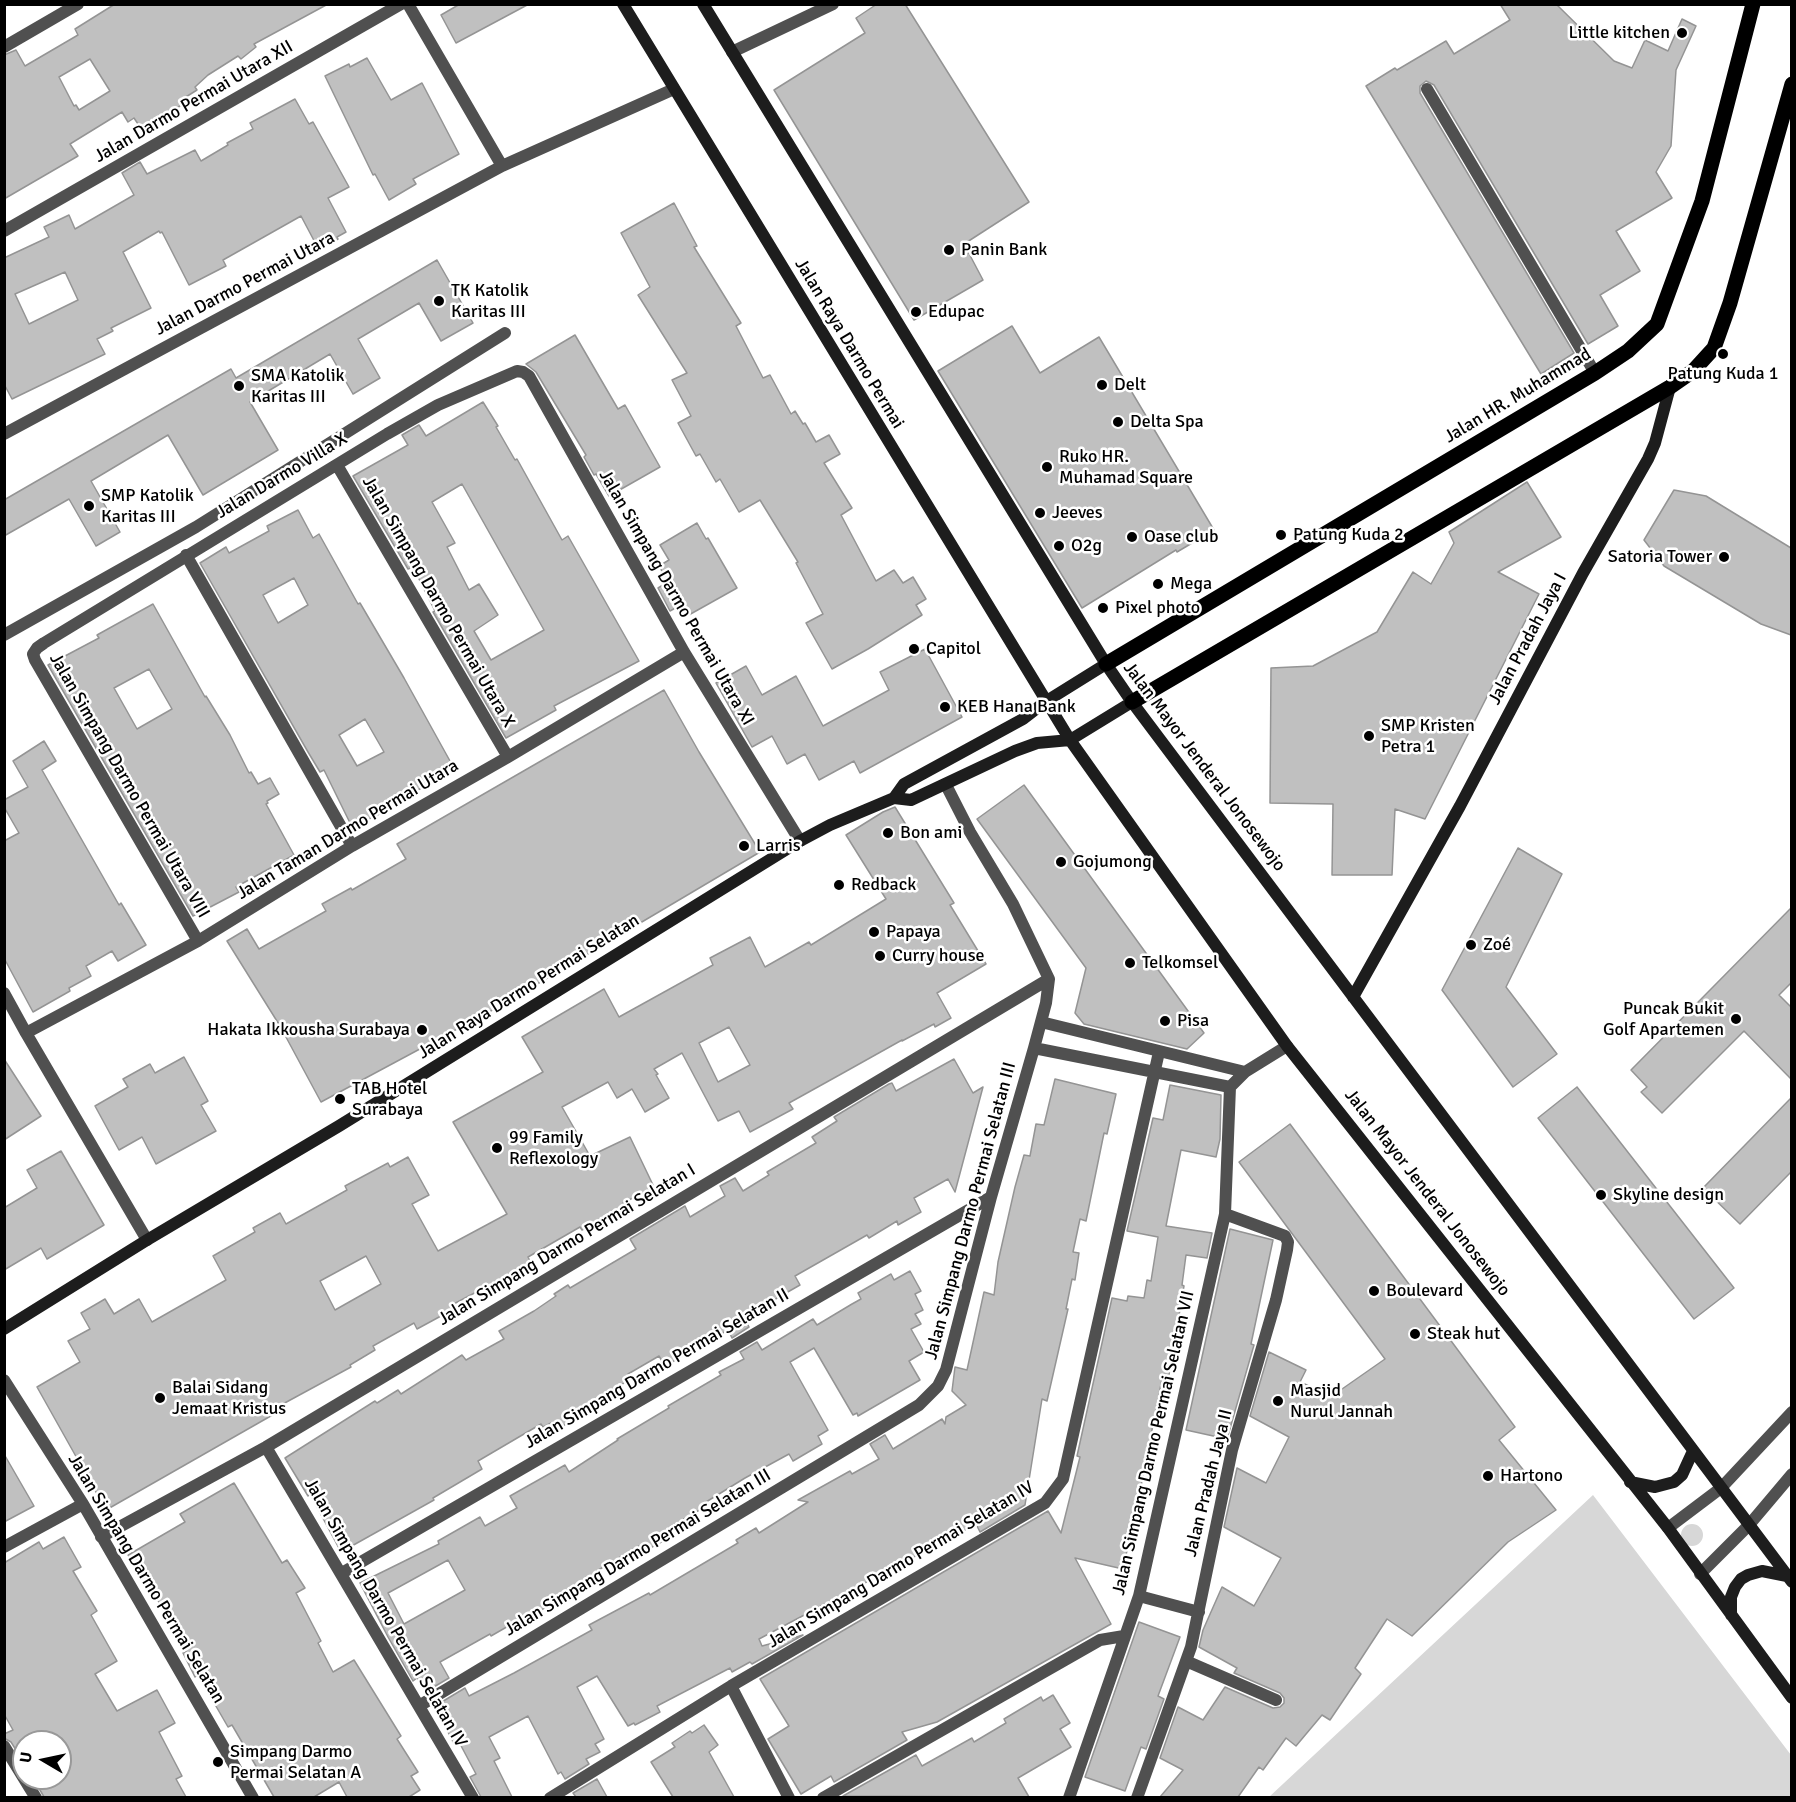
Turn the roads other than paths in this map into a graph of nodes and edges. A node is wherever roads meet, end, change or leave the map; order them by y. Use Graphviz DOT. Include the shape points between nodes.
graph roads {
  1 [pos="78,4"];
  2 [pos="401,4"];
  3 [pos="408,4"];
  4 [pos="623,4"];
  5 [pos="703,4"];
  6 [pos="833,4"];
  7 [pos="1753,4"];
  8 [pos="4,47"];
  9 [pos="732,52"];
  10 [pos="1791,84"];
  11 [pos="1427,88"];
  12 [pos="674,89"];
  13 [pos="502,166"];
  14 [pos="4,231"];
  15 [pos="505,333"];
  16 [pos="523,372"];
  17 [pos="1595,372"];
  18 [pos="1670,387"];
  19 [pos="4,434"];
  20 [pos="337,465"];
  21 [pos="186,555"];
  22 [pos="4,635"];
  23 [pos="37,648"];
  24 [pos="684,652"];
  25 [pos="1106,664"];
  26 [pos="1045,702"];
  27 [pos="1132,702"];
  28 [pos="1070,740"];
  29 [pos="508,757"];
  30 [pos="946,785"];
  31 [pos="894,798"];
  32 [pos="800,841"];
  33 [pos="352,846"];
  34 [pos="198,941"];
  35 [pos="1049,979"];
  36 [pos="4,993"];
  37 [pos="1353,997"];
  38 [pos="1041,1022"];
  39 [pos="26,1033"];
  40 [pos="1287,1046"];
  41 [pos="1034,1048"];
  42 [pos="1159,1052"];
  43 [pos="1245,1072"];
  44 [pos="1154,1073"];
  45 [pos="1230,1087"];
  46 [pos="991,1197"];
  47 [pos="1225,1214"];
  48 [pos="147,1240"];
  49 [pos="4,1329"];
  50 [pos="4,1380"];
  51 [pos="1788,1420"];
  52 [pos="266,1447"];
  53 [pos="1694,1450"];
  54 [pos="1791,1474"];
  55 [pos="1630,1481"];
  56 [pos="1721,1488"];
  57 [pos="83,1504"];
  58 [pos="1749,1526"];
  59 [pos="1668,1528"];
  60 [pos="101,1537"];
  61 [pos="4,1547"];
  62 [pos="342,1573"];
  63 [pos="1700,1574"];
  64 [pos="1789,1579"];
  65 [pos="1139,1596"];
  66 [pos="1199,1612"];
  67 [pos="1731,1615"];
  68 [pos="1124,1636"];
  69 [pos="1186,1661"];
  70 [pos="731,1686"];
  71 [pos="1791,1698"];
  72 [pos="1276,1700"];
  73 [pos="419,1706"];
  74 [pos="4,1746"];
  75 [pos="36,1797"];
  76 [pos="254,1797"];
  77 [pos="473,1797"];
  78 [pos="550,1797"];
  79 [pos="789,1797"];
  80 [pos="823,1797"];
  81 [pos="1069,1797"];
  82 [pos="1137,1797"];
  1 -- 8 [label="street"];
  2 -- 14 [label="street, Jalan Darmo Permai Utara XII"];
  3 -- 13 [label="street"];
  4 -- 12 [label="street, Jalan Raya Darmo Permai"];
  5 -- 9 [label="street"];
  6 -- 9 [label="street"];
  7 -- 17 [label="main road, Jalan HR. Muhammad" via="1702,201 1667,301 1657,324 1628,351"];
  9 -- 25 [label="street"];
  10 -- 18 [label="main road" via="1714,348 1693,371"];
  11 -- 17 [label="street"];
  12 -- 13 [label="street, Jalan Darmo Permai Utara"];
  12 -- 26 [label="street, Jalan Raya Darmo Permai"];
  13 -- 19 [label="street, Jalan Darmo Permai Utara"];
  15 -- 22 [label="street" via="196,527"];
  16 -- 20 [label="street, Jalan Darmo Villa X" via="517,371 438,405"];
  16 -- 24 [label="street, Jalan Simpang Darmo Permai Utara XI" via="529,376"];
  17 -- 25 [label="main road, Jalan HR. Muhammad"];
  18 -- 27 [label="main road"];
  18 -- 37 [label="street, Jalan Pradah Jaya I" via="1648,459"];
  20 -- 21 [label="street, Jalan Darmo Villa X"];
  20 -- 29 [label="street, Jalan Simpang Darmo Permai Utara X"];
  21 -- 23 [label="street, Jalan Darmo Villa X"];
  21 -- 33 [label="street"];
  23 -- 34 [label="street, Jalan Simpang Darmo Permai Utara VIII" via="35,660"];
  24 -- 29 [label="street, Jalan Taman Darmo Permai Utara"];
  24 -- 32 [label="street, Jalan Simpang Darmo Permai Utara XI"];
  25 -- 26 [label="street, Jalan Raya Darmo Permai Selatan"];
  25 -- 27 [label="street, Jalan Mayor Jenderal Jonosewojo"];
  26 -- 28 [label="street, Jalan Mayor Jenderal Jonosewojo"];
  26 -- 31 [label="street, Jalan Raya Darmo Permai Selatan" via="1023,719 904,784"];
  27 -- 28 [label="street"];
  27 -- 37 [label="street, Jalan Mayor Jenderal Jonosewojo"];
  28 -- 30 [label="street, Jalan Raya Darmo Permai Selatan" via="1037,743"];
  28 -- 40 [label="street, Jalan Mayor Jenderal Jonosewojo"];
  29 -- 33 [label="street, Jalan Taman Darmo Permai Utara"];
  30 -- 31 [label="street, Jalan Raya Darmo Permai Selatan" via="911,800"];
  30 -- 35 [label="street" via="1013,904"];
  31 -- 32 [label="street, Jalan Raya Darmo Permai Selatan"];
  32 -- 48 [label="street, Jalan Raya Darmo Permai Selatan"];
  33 -- 34 [label="street, Jalan Taman Darmo Permai Utara"];
  34 -- 39 [label="street, Jalan Taman Darmo Permai Utara"];
  35 -- 38 [label="street, Jalan Simpang Darmo Permai Selatan III"];
  35 -- 52 [label="street, Jalan Simpang Darmo Permai Selatan I"];
  36 -- 39 [label="street"];
  37 -- 53 [label="street, Jalan Mayor Jenderal Jonosewojo"];
  38 -- 41 [label="street, Jalan Simpang Darmo Permai Selatan III"];
  38 -- 42 [label="street"];
  39 -- 48 [label="street"];
  40 -- 43 [label="street"];
  40 -- 55 [label="street, Jalan Mayor Jenderal Jonosewojo"];
  41 -- 44 [label="street"];
  41 -- 46 [label="street, Jalan Simpang Darmo Permai Selatan III"];
  42 -- 43 [label="street"];
  42 -- 44 [label="street, Jalan Simpang Darmo Permai Selatan IV"];
  43 -- 45 [label="street"];
  44 -- 45 [label="street"];
  44 -- 70 [label="street, Jalan Simpang Darmo Permai Selatan IV" via="1063,1479 1045,1503"];
  45 -- 47 [label="street, Jalan Simpang Darmo Permai Selatan VII"];
  46 -- 62 [label="street, Jalan Simpang Darmo Permai Selatan II"];
  46 -- 73 [label="street, Jalan Simpang Darmo Permai Selatan III" via="946,1370 920,1406"];
  47 -- 65 [label="street, Jalan Simpang Darmo Permai Selatan VII"];
  47 -- 66 [label="street, Jalan Pradah Jaya II" via="1285,1236 1288,1242 1276,1300 1232,1450"];
  48 -- 49 [label="street, Jalan Raya Darmo Permai Selatan"];
  50 -- 57 [label="street, Jalan Simpang Darmo Permai Selatan"];
  51 -- 56 [label="street"];
  52 -- 60 [label="street, Jalan Simpang Darmo Permai Selatan I"];
  52 -- 62 [label="street, Jalan Simpang Darmo Permai Selatan IV"];
  53 -- 55 [label="street" via="1674,1482 1655,1486"];
  53 -- 56 [label="street, Jalan Mayor Jenderal Jonosewojo"];
  54 -- 58 [label="street"];
  55 -- 59 [label="street, Jalan Mayor Jenderal Jonosewojo"];
  56 -- 58 [label="street, Jalan Mayor Jenderal Jonosewojo"];
  56 -- 59 [label="street"];
  57 -- 60 [label="street, Jalan Simpang Darmo Permai Selatan"];
  57 -- 61 [label="street"];
  58 -- 63 [label="street"];
  58 -- 64 [label="street, Jalan Mayor Jenderal Jonosewojo"];
  59 -- 63 [label="street, Jalan Mayor Jenderal Jonosewojo"];
  60 -- 76 [label="street, Jalan Simpang Darmo Permai Selatan"];
  62 -- 73 [label="street, Jalan Simpang Darmo Permai Selatan IV"];
  63 -- 67 [label="street, Jalan Mayor Jenderal Jonosewojo"];
  64 -- 67 [label="street" via="1762,1571 1748,1575 1735,1587"];
  65 -- 66 [label="street"];
  65 -- 68 [label="street, Jalan Simpang Darmo Permai Selatan VII"];
  66 -- 69 [label="street, Jalan Pradah Jaya II"];
  67 -- 71 [label="street, Jalan Mayor Jenderal Jonosewojo"];
  68 -- 80 [label="street" via="1100,1640"];
  68 -- 81 [label="street, Jalan Simpang Darmo Permai Selatan VII"];
  69 -- 72 [label="street"];
  69 -- 82 [label="street, Jalan Pradah Jaya II"];
  70 -- 78 [label="street, Jalan Simpang Darmo Permai Selatan IV"];
  70 -- 79 [label="street"];
  73 -- 77 [label="street, Jalan Simpang Darmo Permai Selatan IV"];
  74 -- 75 [label="street"];
}
